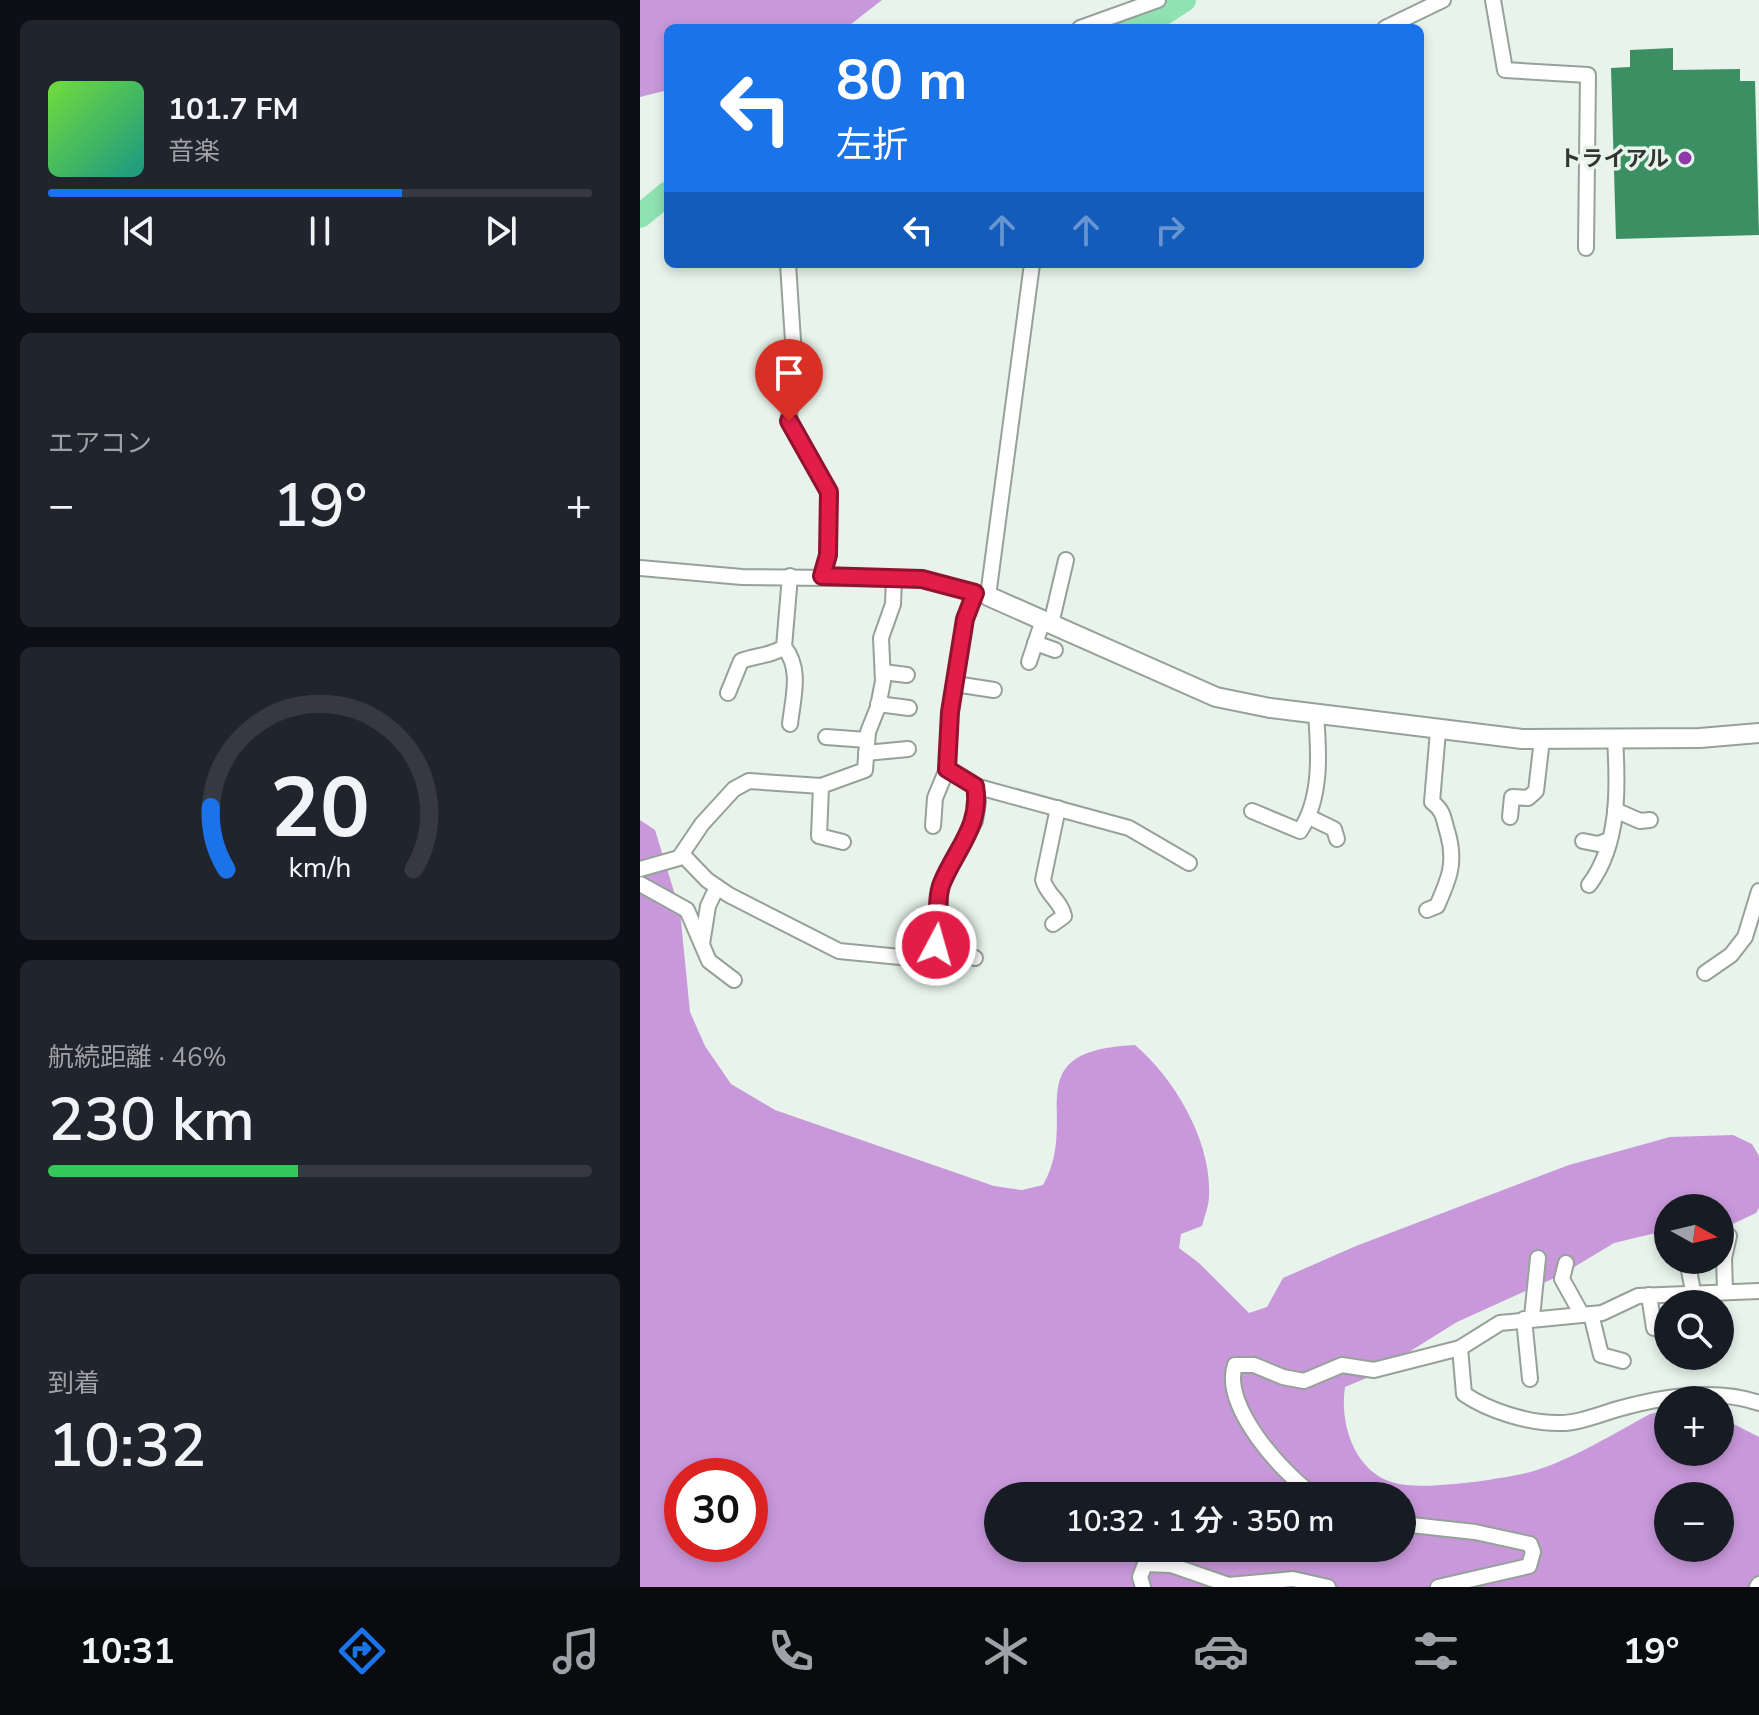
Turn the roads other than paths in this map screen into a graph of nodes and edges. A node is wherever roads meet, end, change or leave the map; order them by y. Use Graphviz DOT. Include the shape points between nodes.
graph roads {
  1 [pos="1158,0"];
  2 [pos="1443,0"];
  3 [pos="1493,0"];
  4 [pos="1091,24"];
  5 [pos="1393,24"];
  6 [pos="1586,248"];
  7 [pos="788,268"];
  8 [pos="1031,268"];
  9 [pos="1066,560"];
  10 [pos="640,568"];
  11 [pos="790,576"];
  12 [pos="822,576"];
  13 [pos="894,578"];
  14 [pos="981,594"];
  15 [pos="1047,622"];
  16 [pos="1035,643"];
  17 [pos="784,647"];
  18 [pos="1055,650"];
  19 [pos="1029,662"];
  20 [pos="883,672"];
  21 [pos="907,675"];
  22 [pos="955,684"];
  23 [pos="994,690"];
  24 [pos="728,693"];
  25 [pos="878,704"];
  26 [pos="909,708"];
  27 [pos="1316,714"];
  28 [pos="790,724"];
  29 [pos="1438,731"];
  30 [pos="1759,733"];
  31 [pos="826,737"];
  32 [pos="1615,738"];
  33 [pos="1542,739"];
  34 [pos="867,747"];
  35 [pos="908,749"];
  36 [pos="947,769"];
  37 [pos="821,786"];
  38 [pos="975,786"];
  39 [pos="1058,808"];
  40 [pos="1615,810"];
  41 [pos="1252,811"];
  42 [pos="1309,817"];
  43 [pos="1510,817"];
  44 [pos="1650,820"];
  45 [pos="933,826"];
  46 [pos="1337,839"];
  47 [pos="1609,840"];
  48 [pos="1583,841"];
  49 [pos="843,842"];
  50 [pos="682,854"];
  51 [pos="1189,863"];
  52 [pos="640,869"];
  53 [pos="640,884"];
  54 [pos="1589,885"];
  55 [pos="717,887"];
  56 [pos="1759,891"];
  57 [pos="1427,910"];
  58 [pos="1755,921"];
  59 [pos="1053,924"];
  60 [pos="702,944"];
  61 [pos="936,945"];
  62 [pos="975,958"];
  63 [pos="1705,973"];
  64 [pos="734,980"];
  65 [pos="1538,1258"];
  66 [pos="1566,1263"];
  67 [pos="1734,1291"];
  68 [pos="1759,1291"];
  69 [pos="1649,1295"];
  70 [pos="1654,1295"];
  71 [pos="1586,1315"];
  72 [pos="1528,1318"];
  73 [pos="1654,1328"];
  74 [pos="1460,1348"];
  75 [pos="1623,1361"];
  76 [pos="1530,1379"];
  77 [pos="1759,1403"];
  78 [pos="1299,1482"];
  79 [pos="1416,1526"];
  80 [pos="1143,1587"];
  81 [pos="1328,1587"];
  82 [pos="1438,1587"];
  1 -- 4 [label="street"];
  2 -- 5 [label="street"];
  3 -- 6 [label="street" via="1505,70 1588,75"];
  7 -- 12 [label="street" via="793,341 789,421 829,492 828,555"];
  8 -- 14 [label="street"];
  9 -- 15 [label="street"];
  10 -- 11 [label="street"];
  11 -- 12 [label="street"];
  11 -- 17 [label="street"];
  12 -- 13 [label="street"];
  13 -- 14 [label="street" via="922,579"];
  13 -- 20 [label="street" via="893,604 881,638"];
  14 -- 15 [label="street"];
  14 -- 22 [label="street" via="965,619"];
  15 -- 16 [label="street"];
  15 -- 27 [label="street" via="1216,697"];
  16 -- 18 [label="street"];
  16 -- 19 [label="street"];
  17 -- 24 [label="street" via="741,661"];
  17 -- 28 [label="street" via="796,669"];
  20 -- 21 [label="street"];
  20 -- 25 [label="street"];
  22 -- 23 [label="street"];
  22 -- 36 [label="street"];
  25 -- 26 [label="street"];
  25 -- 34 [label="street"];
  27 -- 29 [label="street"];
  27 -- 42 [label="street" via="1319,762"];
  29 -- 33 [label="street"];
  29 -- 57 [label="street" via="1432,802 1443,811 1453,868 1437,906"];
  30 -- 32 [label="street"];
  31 -- 34 [label="street"];
  32 -- 33 [label="street"];
  32 -- 40 [label="street"];
  33 -- 43 [label="street" via="1536,791 1528,798 1512,797"];
  34 -- 35 [label="street"];
  34 -- 37 [label="street" via="865,770"];
  36 -- 38 [label="street"];
  36 -- 45 [label="street" via="935,798"];
  37 -- 49 [label="street" via="819,836"];
  37 -- 50 [label="street" via="749,781 723,801"];
  38 -- 39 [label="street"];
  38 -- 61 [label="street" via="975,821 940,886"];
  39 -- 51 [label="street" via="1129,828"];
  39 -- 59 [label="street" via="1043,880 1045,890 1062,906 1064,916"];
  40 -- 44 [label="street"];
  40 -- 47 [label="street"];
  41 -- 42 [label="street" via="1300,831"];
  42 -- 46 [label="street" via="1334,829"];
  47 -- 48 [label="street"];
  47 -- 54 [label="street"];
  50 -- 52 [label="street"];
  50 -- 55 [label="street"];
  53 -- 60 [label="street" via="687,910"];
  55 -- 60 [label="street"];
  55 -- 61 [label="street" via="839,951 931,960"];
  56 -- 58 [label="street"];
  58 -- 63 [label="street" via="1731,955"];
  60 -- 64 [label="street" via="709,961"];
  61 -- 62 [label="street"];
  65 -- 72 [label="street"];
  66 -- 71 [label="street" via="1562,1279"];
  67 -- 68 [label="street"];
  69 -- 70 [label="street"];
  69 -- 71 [label="street"];
  69 -- 73 [label="street"];
  71 -- 72 [label="street"];
  71 -- 75 [label="street" via="1601,1355"];
  72 -- 74 [label="street" via="1500,1323"];
  72 -- 76 [label="street"];
  74 -- 77 [label="street" via="1464,1394 1481,1405 1538,1420 1560,1424 1650,1400 1693,1396"];
  74 -- 78 [label="street" via="1374,1370 1342,1365 1304,1381 1254,1365 1235,1365 1235,1398 1272,1458"];
  79 -- 82 [label="street" via="1530,1544 1533,1552 1529,1566"];
  80 -- 81 [label="street" via="1145,1564 1158,1564 1229,1585 1293,1579"];
}
